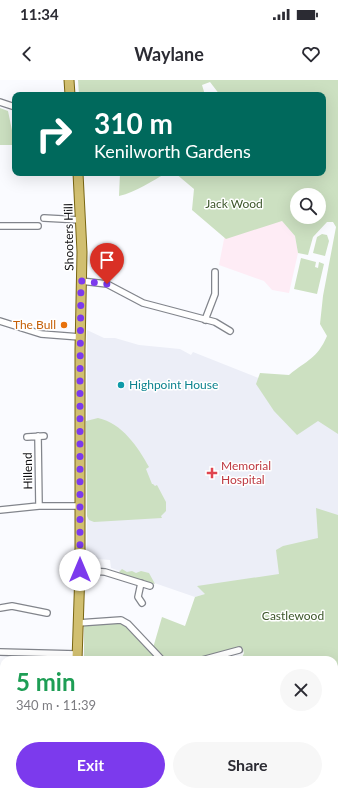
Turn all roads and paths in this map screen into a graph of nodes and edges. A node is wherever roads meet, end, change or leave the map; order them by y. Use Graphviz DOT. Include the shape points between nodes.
graph roads {
  1 [pos="69,80"];
  2 [pos="70,92"];
  3 [pos="0,102"];
  4 [pos="12,106"];
  5 [pos="78,176"];
  6 [pos="44,218"];
  7 [pos="81,220"];
  8 [pos="0,226"];
  9 [pos="38,226"];
  10 [pos="215,272"];
  11 [pos="81,281"];
  12 [pos="205,320"];
  13 [pos="0,321"];
  14 [pos="230,331"];
  15 [pos="80,336"];
  16 [pos="26,437"];
  17 [pos="39,506"];
  18 [pos="80,506"];
  19 [pos="0,510"];
  20 [pos="80,570"];
  21 [pos="141,583"];
  22 [pos="150,586"];
  23 [pos="142,602"];
  24 [pos="0,608"];
  25 [pos="47,613"];
  26 [pos="78,623"];
  27 [pos="239,650"];
  28 [pos="0,652"];
  29 [pos="62,656"];
  30 [pos="77,656"];
  31 [pos="158,656"];
  32 [pos="217,656"];
  1 -- 2 [label="main road"];
  3 -- 4 [label="street"];
  5 -- 7 [label="main road, Shooters Hill"];
  6 -- 7 [label="street"];
  7 -- 11 [label="main road, Shooters Hill"];
  8 -- 9 [label="street"];
  10 -- 12 [label="street" via="215,294"];
  11 -- 12 [label="street" via="107,284 143,303"];
  11 -- 15 [label="main road, Shooters Hill"];
  12 -- 14 [label="street"];
  13 -- 15 [label="street" via="41,334"];
  15 -- 18 [label="main road, Shooters Hill"];
  16 -- 17 [label="street, Hillend" via="41,436"];
  17 -- 18 [label="street"];
  17 -- 19 [label="street"];
  18 -- 20 [label="main road, Shooters Hill"];
  20 -- 21 [label="street" via="105,572"];
  20 -- 26 [label="main road, Shooters Hill"];
  21 -- 22 [label="street"];
  21 -- 23 [label="street" via="138,597"];
  24 -- 25 [label="street" via="12,606"];
  26 -- 30 [label="main road, Shooters Hill"];
  26 -- 31 [label="street" via="121,620"];
  27 -- 32 [label="street"];
  28 -- 29 [label="street"];
}
